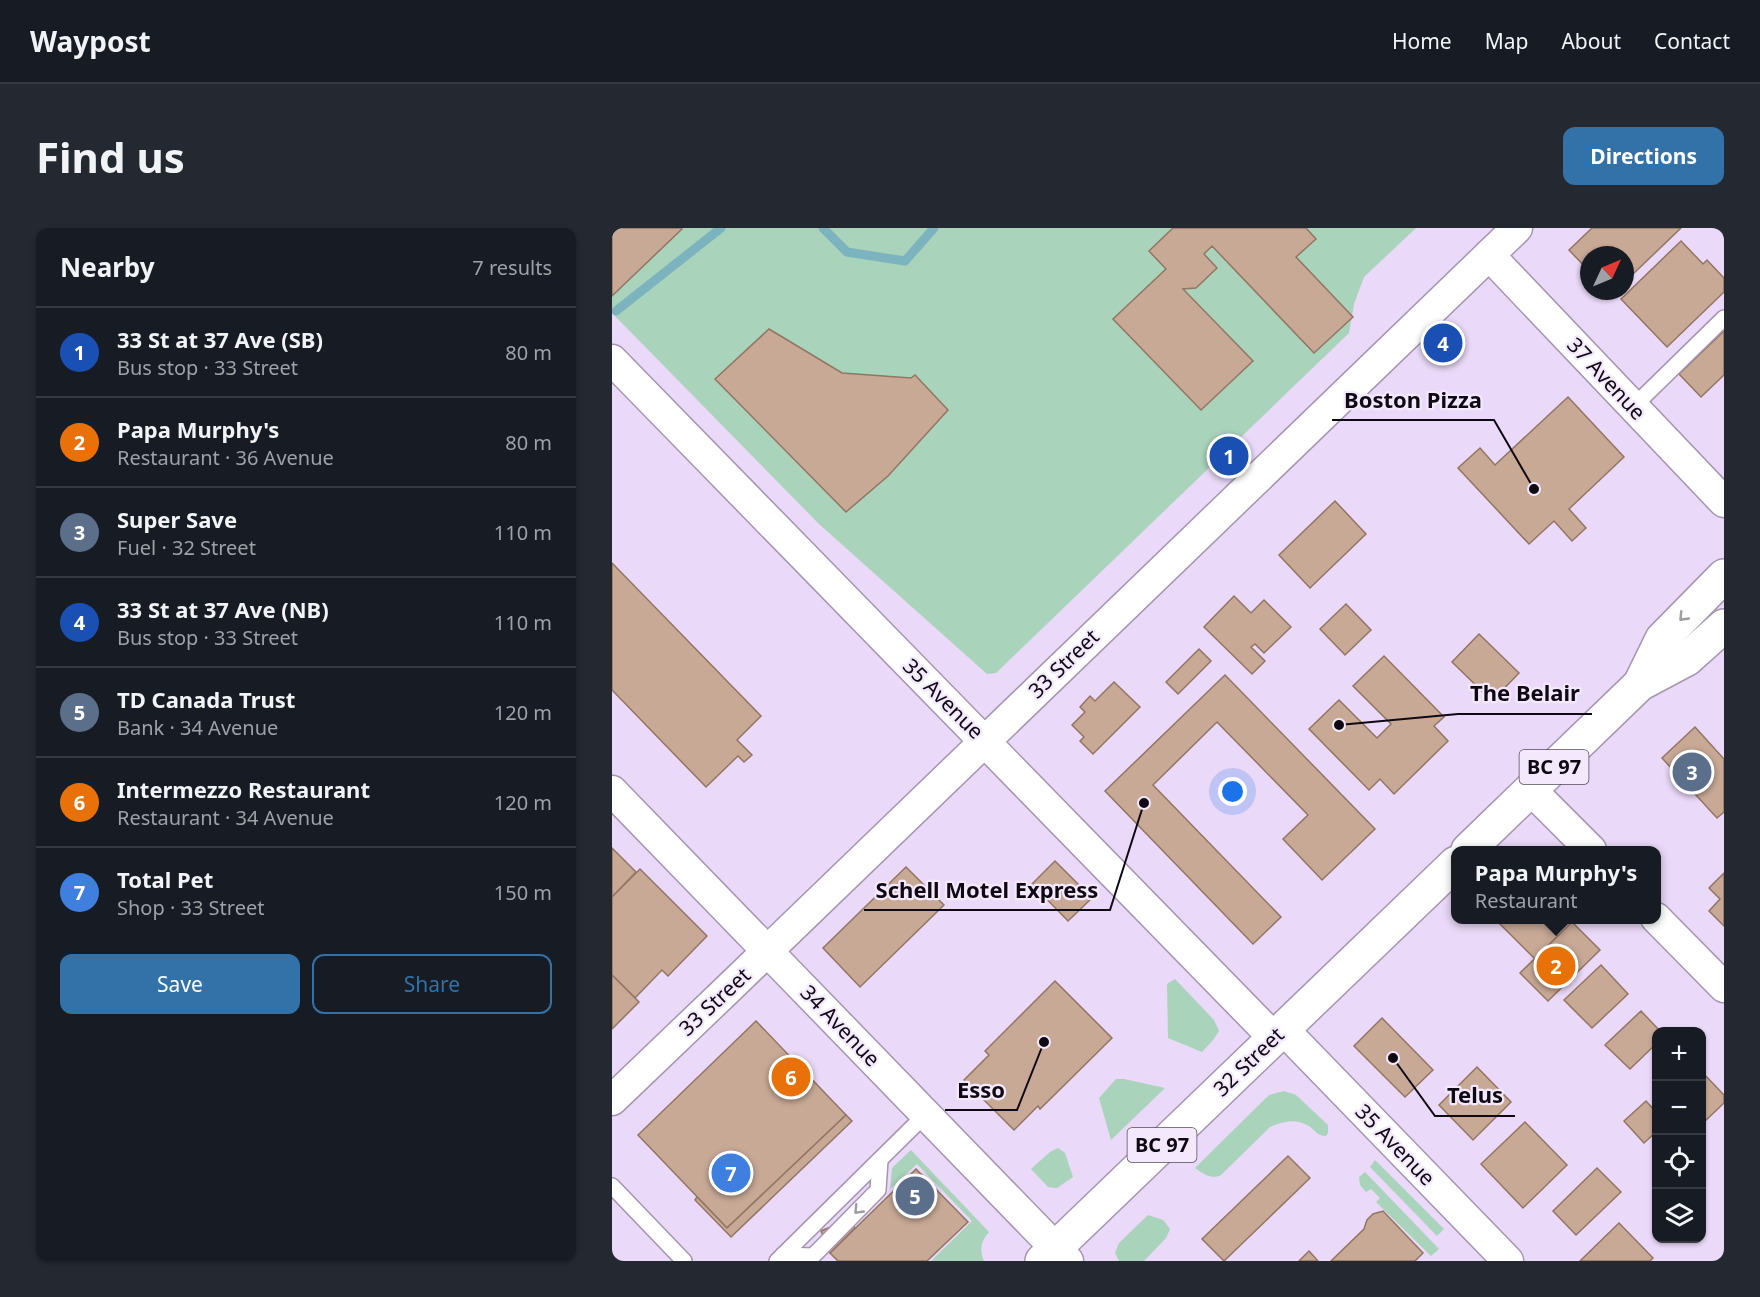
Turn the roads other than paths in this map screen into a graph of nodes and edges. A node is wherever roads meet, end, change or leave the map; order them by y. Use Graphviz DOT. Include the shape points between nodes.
graph roads {
  1 [pos="1517,228"];
  2 [pos="1489,255"];
  3 [pos="1724,318"];
  4 [pos="612,360"];
  5 [pos="1633,407"];
  6 [pos="1724,502"];
  7 [pos="1724,576"];
  8 [pos="1724,626"];
  9 [pos="1640,684"];
  10 [pos="984,741"];
  11 [pos="1531,790"];
  12 [pos="612,791"];
  13 [pos="1472,846"];
  14 [pos="1587,846"];
  15 [pos="1451,867"];
  16 [pos="1661,923"];
  17 [pos="768,952"];
  18 [pos="1724,987"];
  19 [pos="1278,1034"];
  20 [pos="612,1100"];
  21 [pos="926,1114"];
  22 [pos="880,1160"];
  23 [pos="612,1186"];
  24 [pos="1055,1257"];
  25 [pos="780,1258"];
  26 [pos="684,1261"];
  27 [pos="1508,1261"];
  1 -- 2 [label="street, 33 Street"];
  2 -- 5 [label="street, 37 Avenue"];
  2 -- 10 [label="street, 33 Street"];
  3 -- 5 [label="lane"];
  4 -- 10 [label="street, 35 Avenue"];
  5 -- 6 [label="street, 37 Avenue"];
  7 -- 9 [label="highway, BC 97, one-way" via="1662,639"];
  8 -- 9 [label="highway, BC 97" via="1687,659"];
  9 -- 11 [label="highway, BC 97"];
  10 -- 17 [label="street, 33 Street"];
  10 -- 19 [label="street, 35 Avenue"];
  11 -- 13 [label="highway, BC 97"];
  11 -- 14 [label="street"];
  12 -- 17 [label="street, 34 Avenue"];
  15 -- 19 [label="highway, 32 Street / BC 97"];
  16 -- 18 [label="street"];
  17 -- 20 [label="street, 33 Street"];
  17 -- 21 [label="street, 34 Avenue"];
  19 -- 24 [label="highway, 32 Street / BC 97"];
  19 -- 27 [label="street, 35 Avenue"];
  21 -- 22 [label="lane"];
  21 -- 24 [label="street, 34 Avenue"];
  22 -- 25 [label="lane"];
  22 -- 25 [label="lane, one-way" via="878,1190 813,1256"];
  23 -- 26 [label="lane"];
}
